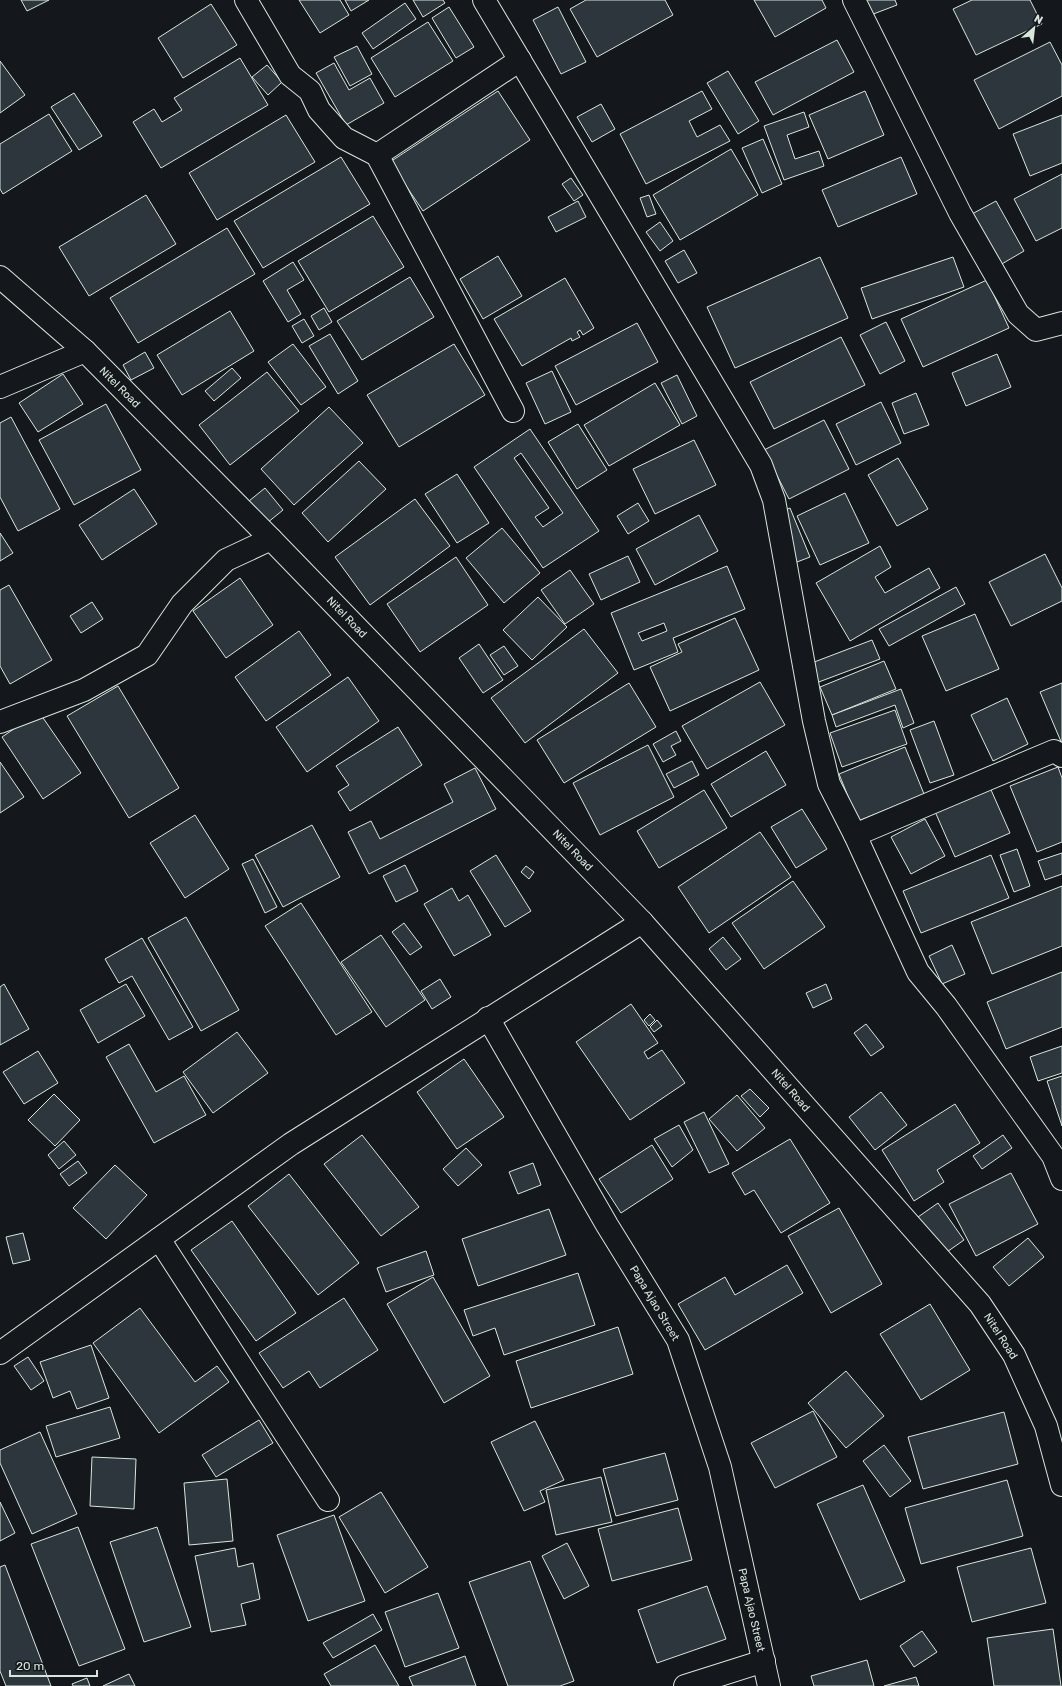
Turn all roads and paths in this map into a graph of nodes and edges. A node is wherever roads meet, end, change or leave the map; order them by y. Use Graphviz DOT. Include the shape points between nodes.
graph roads {
  1 [pos="246,0"];
  2 [pos="484,0"];
  3 [pos="854,0"];
  4 [pos="520,60"];
  5 [pos="377,155"];
  6 [pos="0,277"];
  7 [pos="1062,323"];
  8 [pos="85,351"];
  9 [pos="0,387"];
  10 [pos="513,411"];
  11 [pos="271,538"];
  12 [pos="0,722"];
  13 [pos="1062,756"];
  14 [pos="855,835"];
  15 [pos="642,922"];
  16 [pos="488,1018"];
  17 [pos="1062,1179"];
  18 [pos="159,1239"];
  19 [pos="0,1353"];
  20 [pos="1054,1420"];
  21 [pos="1062,1485"];
  22 [pos="328,1500"];
  23 [pos="764,1661"];
  24 [pos="685,1686"];
  25 [pos="769,1686"];
  1 -- 5 [label="street" via="290,75 310,91 320,110 344,138"];
  2 -- 4 [label="street"];
  3 -- 7 [label="street" via="960,213 1018,314 1036,330"];
  4 -- 5 [label="street"];
  4 -- 14 [label="street" via="761,465 774,500 814,721 827,777"];
  5 -- 10 [label="street"];
  6 -- 8 [label="street, Nitel Road"];
  8 -- 9 [label="street"];
  8 -- 11 [label="street, Nitel Road"];
  11 -- 12 [label="street" via="226,560 182,604 147,655 84,690"];
  11 -- 15 [label="street, Nitel Road"];
  13 -- 14 [label="street" via="1054,751"];
  14 -- 17 [label="street" via="918,972 946,1006 1053,1156"];
  15 -- 16 [label="street"];
  15 -- 20 [label="street, Nitel Road" via="980,1304"];
  16 -- 18 [label="street" via="291,1144"];
  16 -- 23 [label="street, Papa Ajao Street" via="607,1225 678,1340 720,1468"];
  18 -- 19 [label="street"];
  18 -- 22 [label="street"];
  20 -- 21 [label="street, Nitel Road"];
  23 -- 24 [label="street"];
  23 -- 25 [label="street, Papa Ajao Street"];
}
